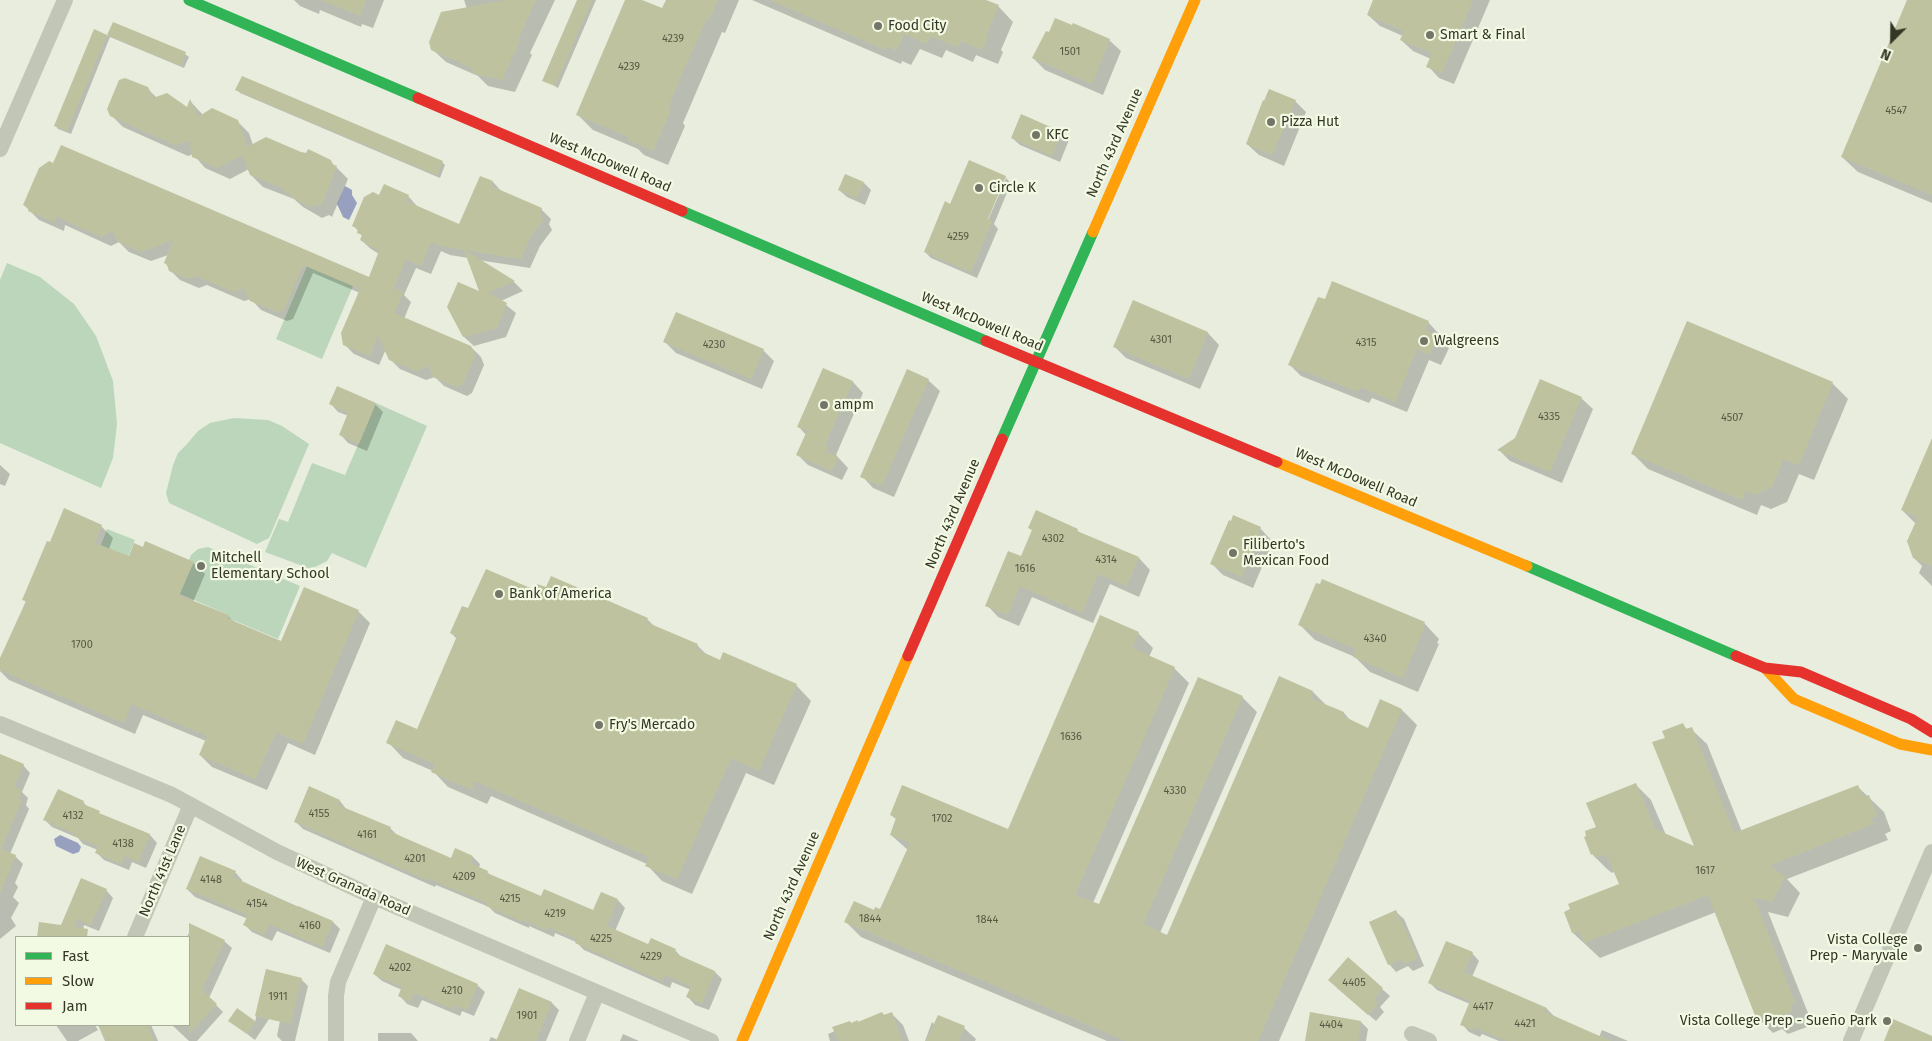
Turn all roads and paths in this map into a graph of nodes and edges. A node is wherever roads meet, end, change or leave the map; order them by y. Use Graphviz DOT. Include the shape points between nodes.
graph roads {
  1 [pos="65,0"];
  2 [pos="189,0"];
  3 [pos="1195,0"];
  4 [pos="0,149"];
  5 [pos="1036,361"];
  6 [pos="1765,668"];
  7 [pos="0,724"];
  8 [pos="1932,732"];
  9 [pos="1932,750"];
  10 [pos="191,805"];
  11 [pos="1932,852"];
  12 [pos="374,897"];
  13 [pos="135,936"];
  14 [pos="597,993"];
  15 [pos="1412,1034"];
  16 [pos="336,1041"];
  17 [pos="576,1041"];
  18 [pos="711,1041"];
  19 [pos="742,1041"];
  20 [pos="1429,1041"];
  21 [pos="1851,1041"];
  1 -- 4 [label="street"];
  2 -- 5 [label="main road, West McDowell Road"];
  3 -- 5 [label="main road, North 43rd Avenue"];
  5 -- 6 [label="main road, West McDowell Road"];
  5 -- 19 [label="main road, North 43rd Avenue"];
  6 -- 8 [label="main road, West McDowell Road" via="1801,672 1911,719"];
  6 -- 9 [label="main road, West McDowell Road" via="1794,699 1900,744"];
  7 -- 10 [label="street, West Granada Road"];
  10 -- 12 [label="street, West Granada Road" via="270,848"];
  10 -- 13 [label="street, North 41st Lane"];
  11 -- 21 [label="street"];
  12 -- 14 [label="street, West Granada Road"];
  12 -- 16 [label="street" via="338,982"];
  14 -- 17 [label="street"];
  14 -- 18 [label="street, West Granada Road"];
  15 -- 20 [label="street"];
}
